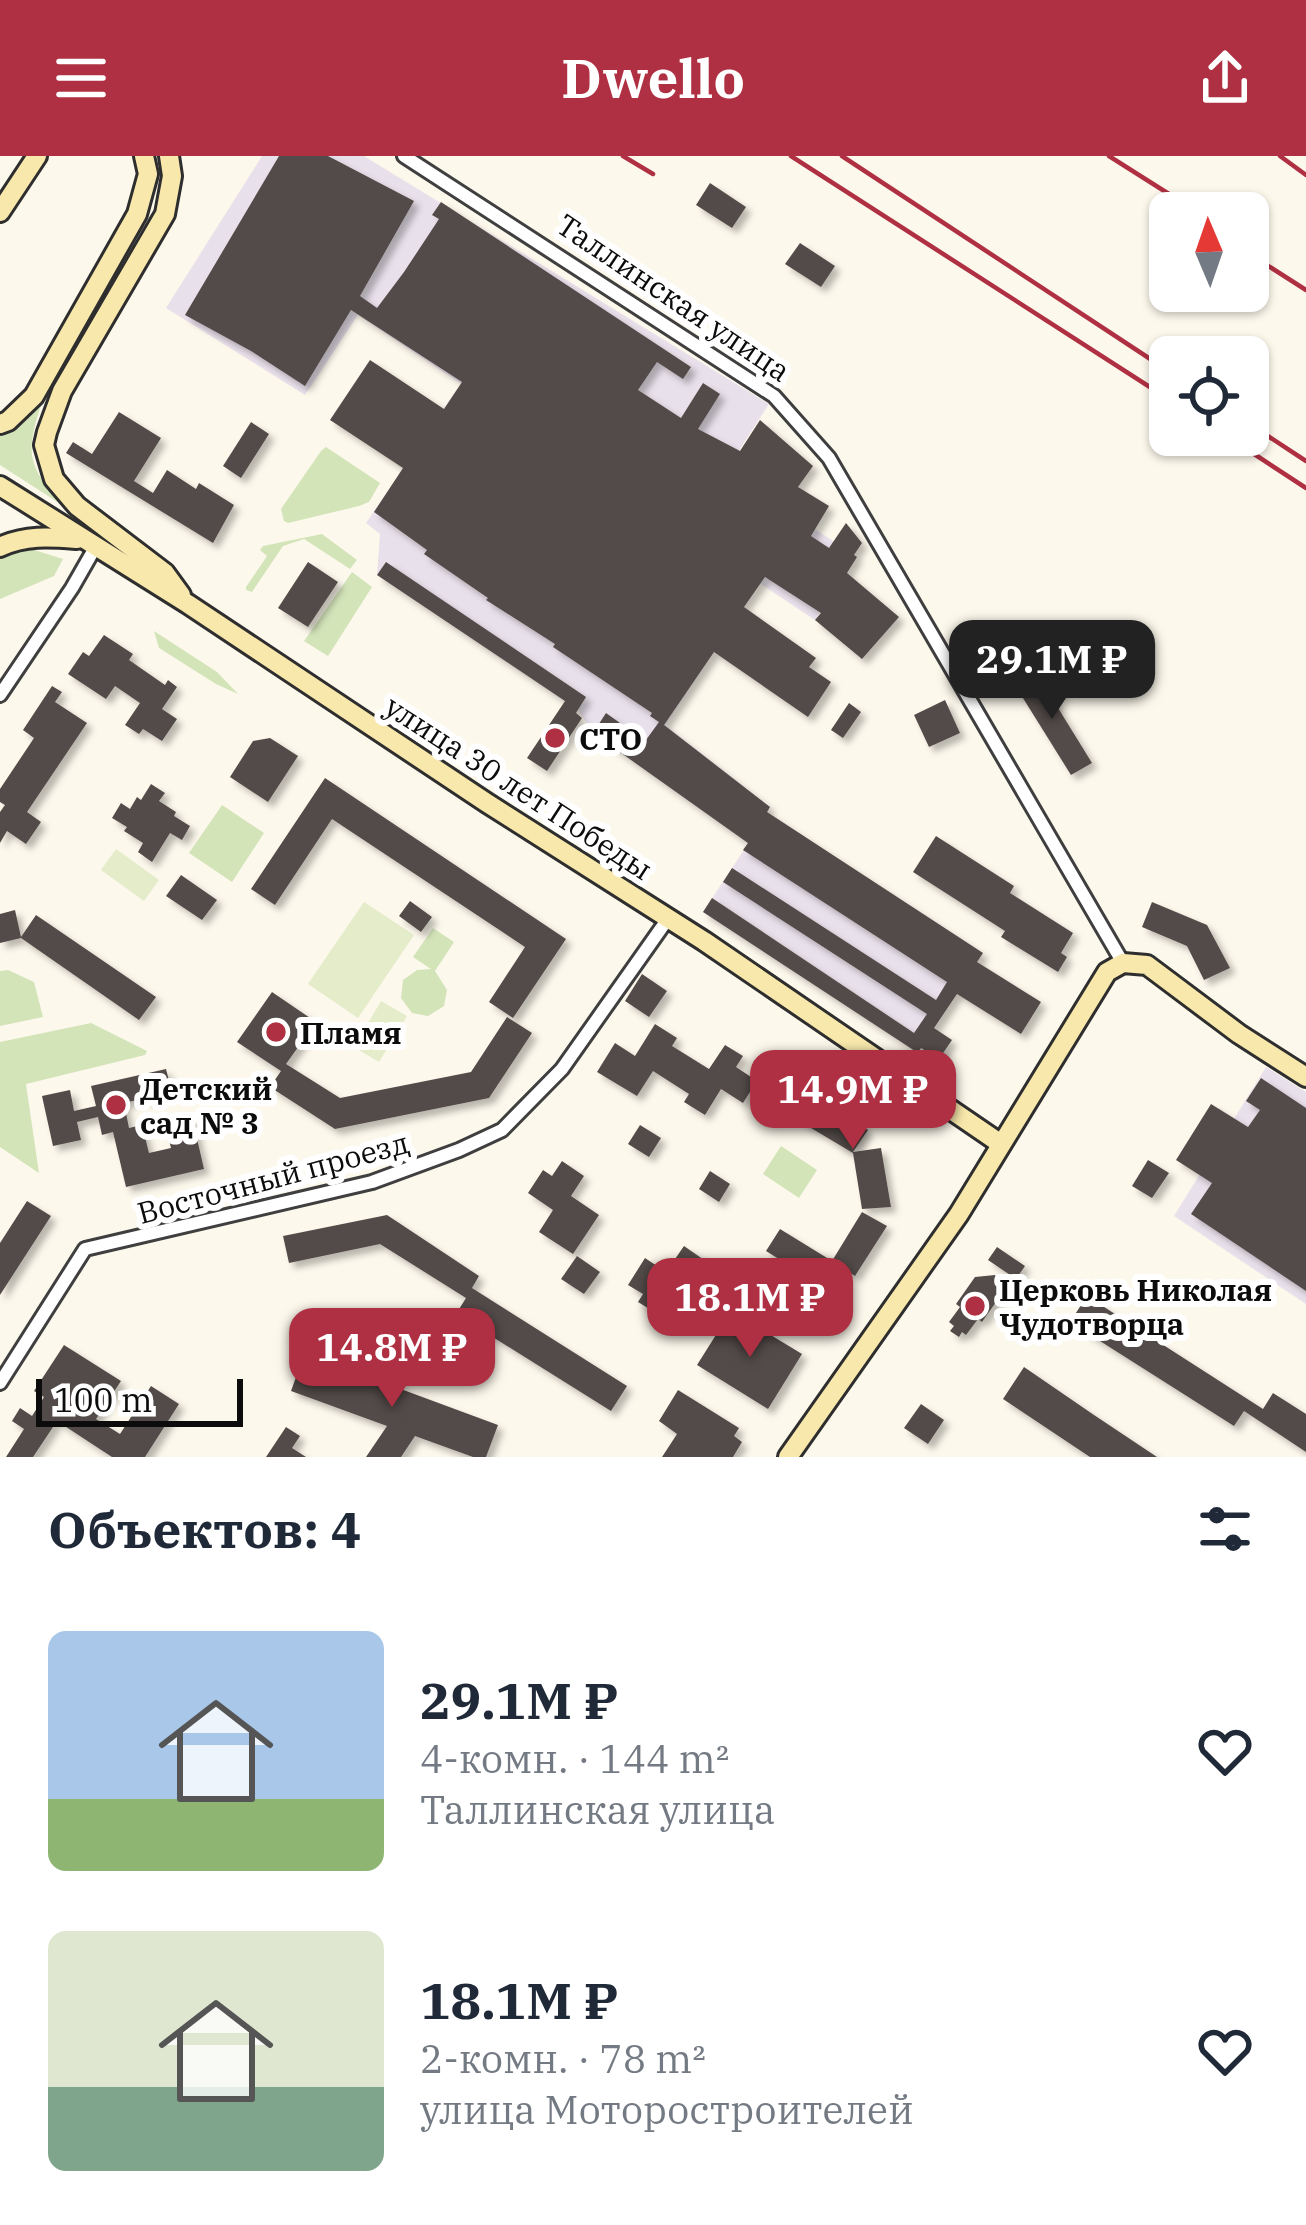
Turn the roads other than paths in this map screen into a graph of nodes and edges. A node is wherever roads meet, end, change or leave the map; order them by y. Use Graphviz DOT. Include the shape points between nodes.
graph roads {
  1 [pos="37,156"];
  2 [pos="144,156"];
  3 [pos="169,156"];
  4 [pos="404,156"];
  5 [pos="0,212"];
  6 [pos="0,424"];
  7 [pos="0,486"];
  8 [pos="91,543"];
  9 [pos="0,548"];
  10 [pos="188,604"];
  11 [pos="0,695"];
  12 [pos="667,920"];
  13 [pos="1123,963"];
  14 [pos="1306,1077"];
  15 [pos="1001,1144"];
  16 [pos="0,1382"];
  17 [pos="788,1457"];
  1 -- 5 [label="street"];
  2 -- 6 [label="street" via="148,174 137,214 34,396"];
  3 -- 10 [label="street" via="164,214 62,392 44,445 54,479 77,506 165,572"];
  4 -- 13 [label="street, Таллинская улица" via="774,396 829,458"];
  7 -- 8 [label="street, улица 30 лет Победы"];
  8 -- 9 [label="street" via="44,536"];
  8 -- 10 [label="street, улица 30 лет Победы"];
  8 -- 11 [label="street" via="72,588"];
  10 -- 12 [label="street, улица 30 лет Победы"];
  12 -- 15 [label="street, улица 30 лет Победы"];
  12 -- 16 [label="street, Восточный проезд" via="562,1069 502,1130 372,1183 85,1250"];
  13 -- 14 [label="street" via="1147,965"];
  13 -- 15 [label="street" via="1108,972"];
  15 -- 17 [label="street"];
}
